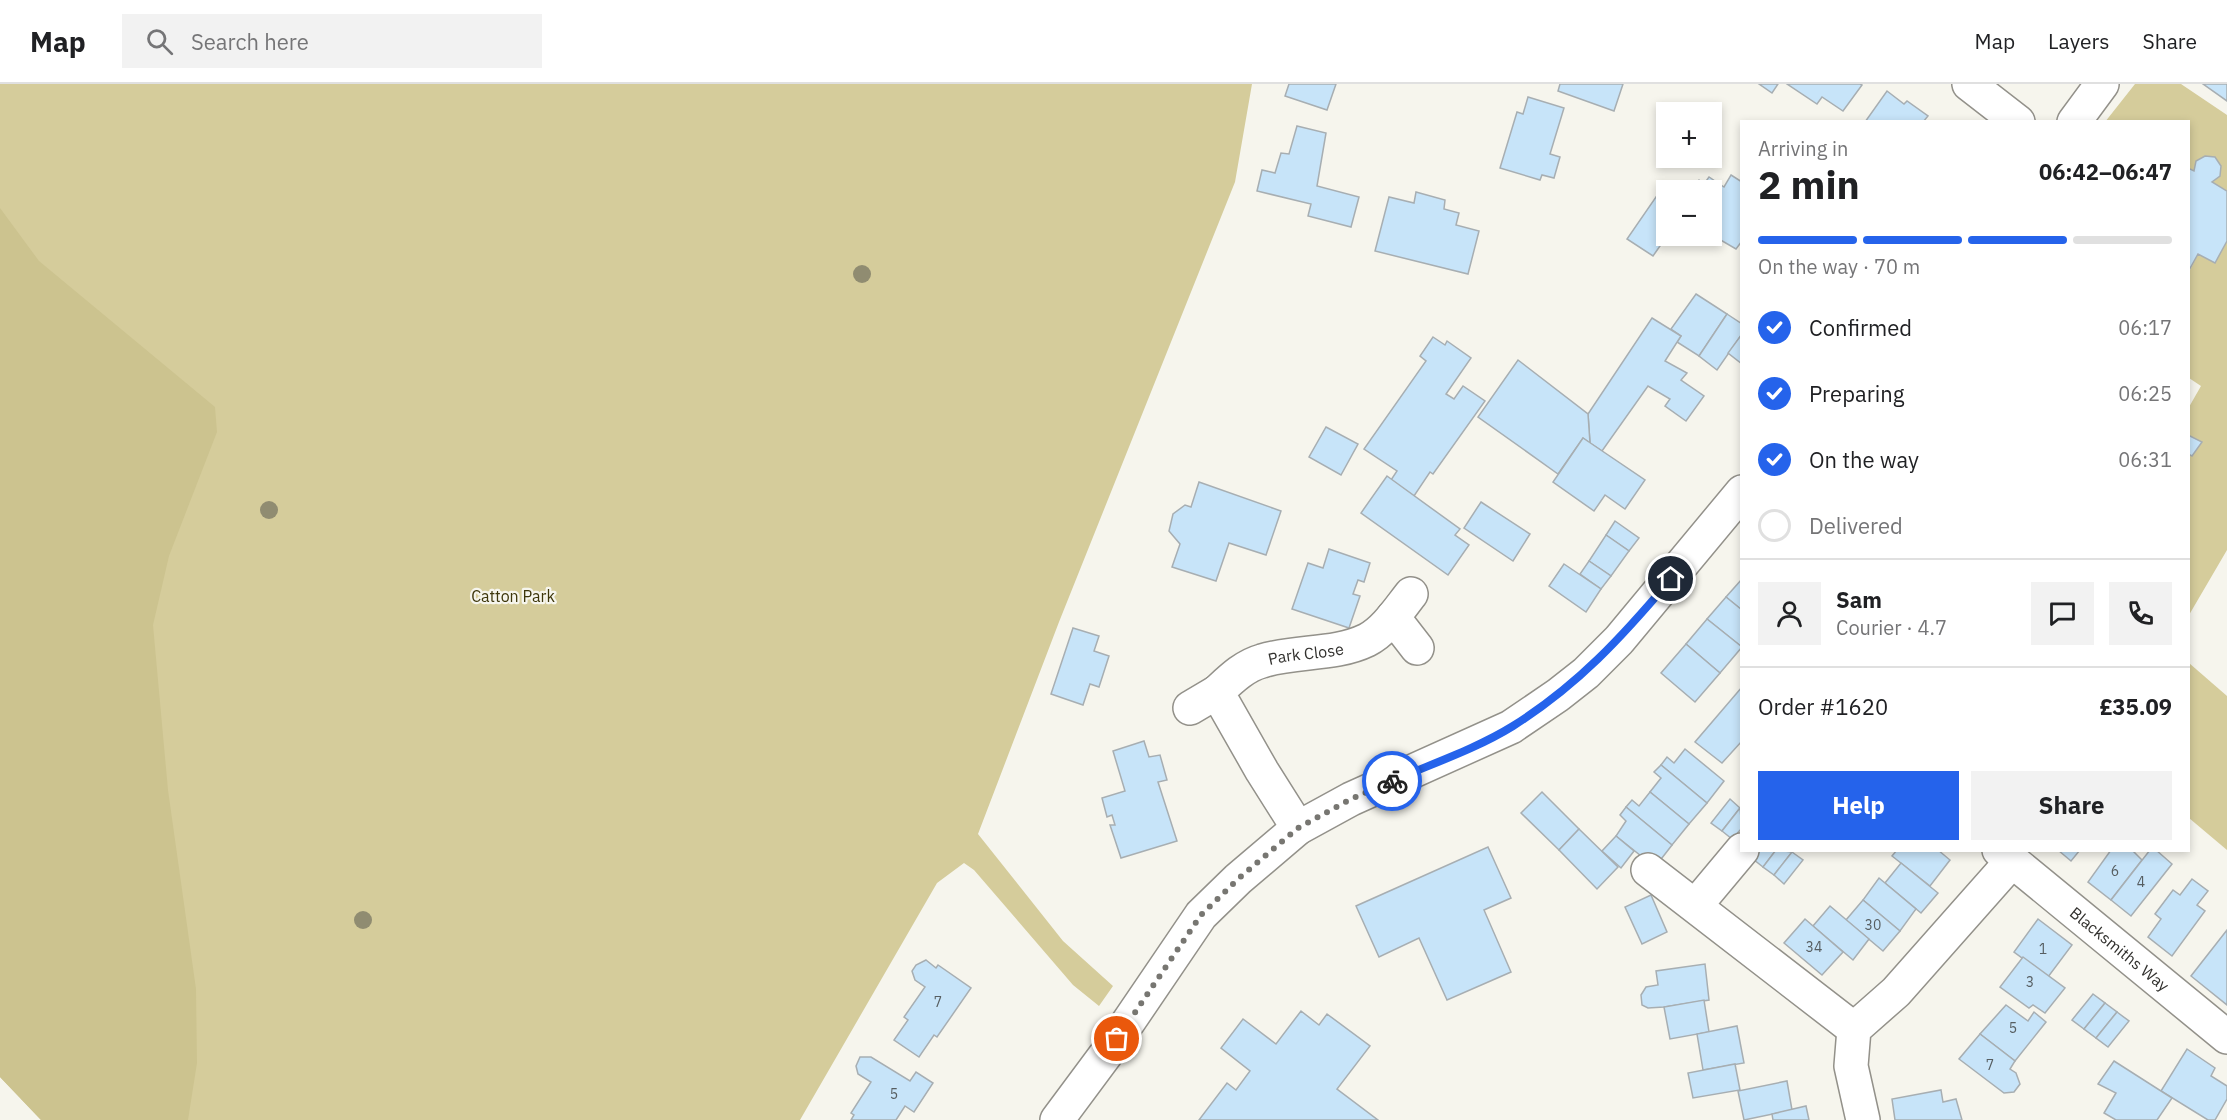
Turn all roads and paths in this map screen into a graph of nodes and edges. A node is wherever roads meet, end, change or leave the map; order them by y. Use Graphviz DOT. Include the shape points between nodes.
graph roads {
  1 [pos="1969,84"];
  2 [pos="2102,84"];
  3 [pos="2015,120"];
  4 [pos="2075,120"];
  5 [pos="1740,494"];
  6 [pos="1418,648"];
  7 [pos="1298,828"];
  8 [pos="2006,856"];
  9 [pos="1736,857"];
  10 [pos="1648,870"];
  11 [pos="1696,905"];
  12 [pos="1854,1029"];
  13 [pos="2227,1036"];
  14 [pos="1057,1120"];
  15 [pos="1863,1120"];
  1 -- 3 [label="street"];
  2 -- 4 [label="street"];
  5 -- 7 [label="street" via="1619,640 1558,695 1511,727 1351,799"];
  6 -- 7 [label="street, Park Close" via="1402,605 1368,640 1341,649 1262,661 1238,673 1204,700 1262,771"];
  7 -- 14 [label="street" via="1201,915"];
  8 -- 12 [label="street, Blacksmiths Way" via="1896,992"];
  8 -- 13 [label="street, Blacksmiths Way"];
  9 -- 11 [label="street"];
  10 -- 11 [label="street"];
  11 -- 12 [label="street"];
  12 -- 15 [label="street" via="1851,1066"];
}
